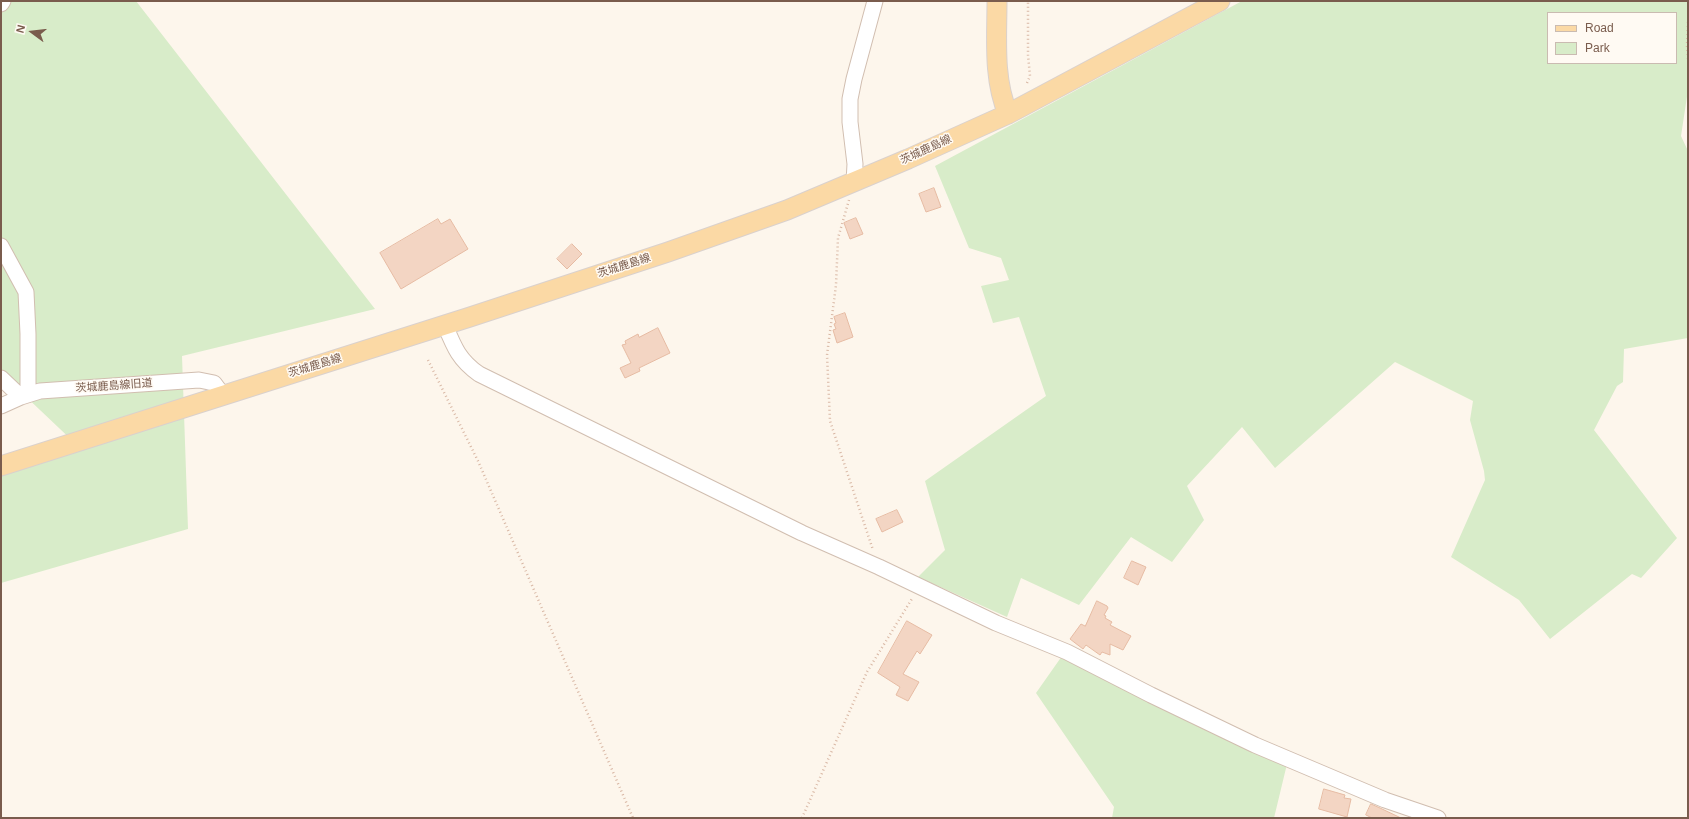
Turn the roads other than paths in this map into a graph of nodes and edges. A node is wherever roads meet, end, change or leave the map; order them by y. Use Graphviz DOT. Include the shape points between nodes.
graph roads {
  1 [pos="3,1"];
  2 [pos="876,1"];
  3 [pos="997,1"];
  4 [pos="1220,1"];
  5 [pos="1,4"];
  6 [pos="1008,114"];
  7 [pos="854,182"];
  8 [pos="1,246"];
  9 [pos="445,325"];
  10 [pos="1,378"];
  11 [pos="223,395"];
  12 [pos="24,396"];
  13 [pos="1,406"];
  14 [pos="1,466"];
  15 [pos="1438,818"];
  1 -- 5 [label="street"];
  2 -- 7 [label="street" via="850,99"];
  3 -- 6 [label="main road" via="1000,91"];
  4 -- 6 [label="main road, 茨城鹿島線"];
  6 -- 7 [label="main road, 茨城鹿島線"];
  7 -- 9 [label="main road, 茨城鹿島線" via="787,210 714,236"];
  8 -- 12 [label="street" via="26,292 28,334"];
  9 -- 11 [label="main road, 茨城鹿島線"];
  9 -- 15 [label="street" via="459,355 479,374 802,533 996,623 1067,652 1262,748 1385,800"];
  10 -- 12 [label="street"];
  11 -- 12 [label="street, 茨城鹿島線旧道" via="214,383 199,380 40,391"];
  11 -- 14 [label="main road, 茨城鹿島線"];
  12 -- 13 [label="street, 茨城鹿島線旧道"];
}
